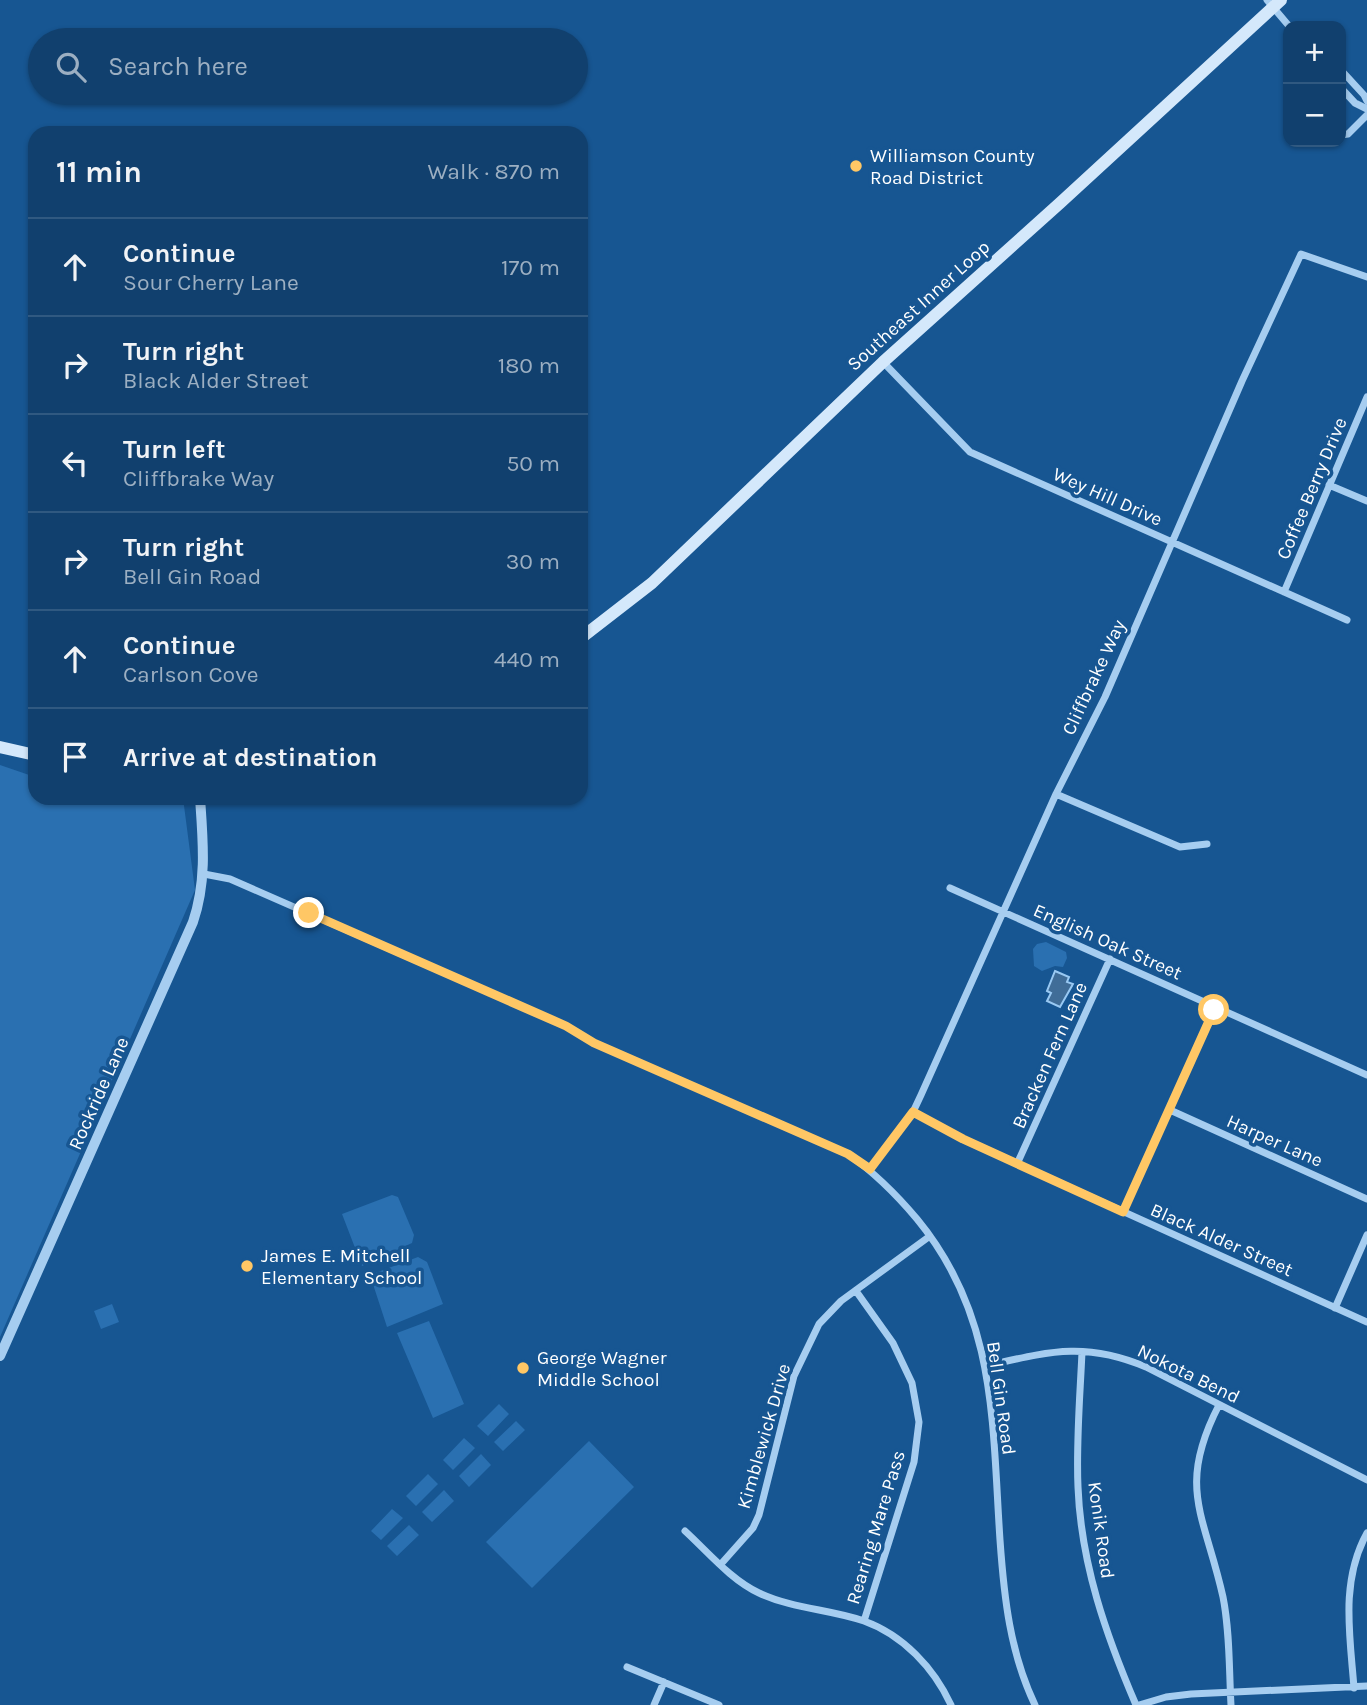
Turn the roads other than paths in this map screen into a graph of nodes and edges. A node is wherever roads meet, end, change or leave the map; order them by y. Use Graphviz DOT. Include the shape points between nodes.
graph roads {
  1 [pos="1274,2"];
  2 [pos="1286,21"];
  3 [pos="1346,75"];
  4 [pos="1346,93"];
  5 [pos="1367,101"];
  6 [pos="1367,109"];
  7 [pos="1367,115"];
  8 [pos="1346,134"];
  9 [pos="1367,278"];
  10 [pos="883,362"];
  11 [pos="1367,397"];
  12 [pos="1329,485"];
  13 [pos="1367,501"];
  14 [pos="1171,542"];
  15 [pos="1284,592"];
  16 [pos="1347,620"];
  17 [pos="588,633"];
  18 [pos="0,747"];
  19 [pos="28,753"];
  20 [pos="1056,794"];
  21 [pos="201,805"];
  22 [pos="1207,844"];
  23 [pos="204,874"];
  24 [pos="950,888"];
  25 [pos="1003,912"];
  26 [pos="1110,959"];
  27 [pos="1216,1006"];
  28 [pos="1367,1075"];
  29 [pos="1170,1110"];
  30 [pos="913,1112"];
  31 [pos="1017,1164"];
  32 [pos="870,1169"];
  33 [pos="1367,1199"];
  34 [pos="1123,1212"];
  35 [pos="930,1236"];
  36 [pos="1367,1236"];
  37 [pos="856,1291"];
  38 [pos="1335,1308"];
  39 [pos="1367,1322"];
  40 [pos="1082,1352"];
  41 [pos="0,1356"];
  42 [pos="985,1366"];
  43 [pos="1219,1405"];
  44 [pos="1367,1480"];
  45 [pos="685,1531"];
  46 [pos="1367,1533"];
  47 [pos="721,1564"];
  48 [pos="864,1621"];
  49 [pos="627,1667"];
  50 [pos="664,1682"];
  51 [pos="1367,1686"];
  52 [pos="1354,1688"];
  53 [pos="1231,1693"];
  54 [pos="654,1705"];
  55 [pos="719,1705"];
  56 [pos="951,1705"];
  57 [pos="1035,1705"];
  58 [pos="1138,1705"];
  59 [pos="1231,1705"];
  1 -- 2 [label="street"];
  1 -- 10 [label="main road, Southeast Inner Loop" via="1060,204"];
  3 -- 5 [label="street"];
  4 -- 6 [label="street"];
  7 -- 8 [label="street"];
  9 -- 14 [label="street, Cliffbrake Way" via="1301,254"];
  10 -- 14 [label="street, Wey Hill Drive" via="970,452"];
  10 -- 17 [label="main road, Southeast Inner Loop" via="652,583"];
  11 -- 12 [label="street, Coffee Berry Drive"];
  12 -- 13 [label="street"];
  12 -- 15 [label="street, Coffee Berry Drive"];
  14 -- 15 [label="street, Wey Hill Drive"];
  14 -- 20 [label="street, Cliffbrake Way" via="1108,690"];
  15 -- 16 [label="street, Wey Hill Drive"];
  18 -- 19 [label="main road"];
  20 -- 22 [label="street" via="1180,847"];
  20 -- 25 [label="street, Cliffbrake Way"];
  21 -- 23 [label="street, Rockride Lane"];
  23 -- 32 [label="street, Bell Gin Road" via="230,879 566,1026 594,1043 848,1154"];
  23 -- 41 [label="street, Rockride Lane" via="193,922"];
  24 -- 25 [label="street, English Oak Street"];
  25 -- 26 [label="street, English Oak Street"];
  25 -- 30 [label="street, Cliffbrake Way"];
  26 -- 27 [label="street, English Oak Street"];
  26 -- 31 [label="street, Bracken Fern Lane"];
  27 -- 28 [label="street, English Oak Street"];
  27 -- 29 [label="street"];
  29 -- 33 [label="street, Harper Lane"];
  29 -- 34 [label="street"];
  30 -- 31 [label="street, Black Alder Street"];
  30 -- 32 [label="street, Cliffbrake Way"];
  31 -- 34 [label="street, Black Alder Street"];
  32 -- 35 [label="street, Bell Gin Road"];
  34 -- 38 [label="street, Black Alder Street"];
  35 -- 37 [label="street, Kimblewick Drive"];
  35 -- 42 [label="street, Bell Gin Road" via="967,1300"];
  36 -- 38 [label="street"];
  37 -- 47 [label="street, Kimblewick Drive" via="831,1310 810,1339 794,1376 759,1515"];
  37 -- 48 [label="street, Rearing Mare Pass" via="893,1343 912,1383 919,1422 914,1462"];
  38 -- 39 [label="street, Black Alder Street"];
  40 -- 42 [label="street, Nokota Bend" via="1045,1352"];
  40 -- 43 [label="street, Nokota Bend" via="1121,1357"];
  40 -- 58 [label="street, Konik Road" via="1078,1487 1088,1568 1103,1622"];
  42 -- 57 [label="street, Bell Gin Road" via="1007,1612"];
  43 -- 44 [label="street, Nokota Bend"];
  43 -- 53 [label="street" via="1198,1457 1196,1496 1223,1600"];
  45 -- 47 [label="street"];
  46 -- 52 [label="street" via="1354,1563 1347,1604"];
  47 -- 48 [label="street" via="740,1581 775,1600"];
  48 -- 56 [label="street" via="913,1651"];
  49 -- 50 [label="street"];
  50 -- 54 [label="street"];
  50 -- 55 [label="street"];
  51 -- 52 [label="street"];
  52 -- 53 [label="street"];
  53 -- 58 [label="street" via="1166,1697"];
  53 -- 59 [label="street"];
}
